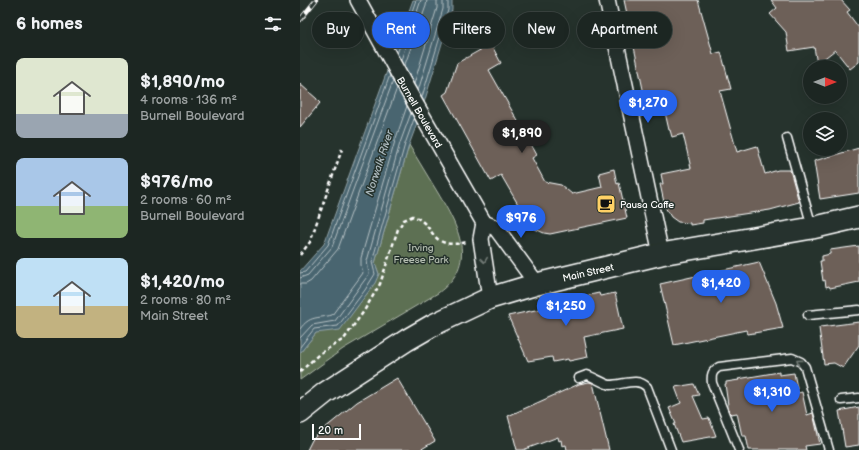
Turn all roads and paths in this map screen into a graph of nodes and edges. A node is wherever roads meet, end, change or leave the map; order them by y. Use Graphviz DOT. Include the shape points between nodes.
graph roads {
  1 [pos="358,0"];
  2 [pos="607,0"];
  3 [pos="787,138"];
  4 [pos="342,149"];
  5 [pos="859,217"];
  6 [pos="484,223"];
  7 [pos="812,228"];
  8 [pos="481,239"];
  9 [pos="661,254"];
  10 [pos="300,255"];
  11 [pos="537,284"];
  12 [pos="490,298"];
  13 [pos="859,310"];
  14 [pos="808,315"];
  15 [pos="300,372"];
  16 [pos="579,378"];
  17 [pos="859,398"];
  18 [pos="841,400"];
  19 [pos="300,413"];
  20 [pos="671,450"];
  21 [pos="739,450"];
  22 [pos="829,450"];
  1 -- 6 [label="street, Burnell Boulevard"];
  2 -- 9 [label="street"];
  3 -- 7 [label="lane"];
  4 -- 10 [label="path" via="310,242"];
  5 -- 7 [label="main road, Main Street"];
  6 -- 8 [label="street"];
  6 -- 11 [label="street, Burnell Boulevard" via="496,228"];
  7 -- 9 [label="main road, Main Street"];
  8 -- 12 [label="street, one-way"];
  8 -- 15 [label="path" via="458,244 438,241 419,218 413,216 404,220 398,229 380,284 364,312 344,339 319,354"];
  9 -- 11 [label="main road, Main Street"];
  11 -- 12 [label="main road, Main Street"];
  12 -- 19 [label="main road, Main Street" via="413,336 325,393"];
  13 -- 14 [label="lane"];
  16 -- 20 [label="lane" via="587,375 611,385 643,383 647,387"];
  17 -- 18 [label="lane"];
  22 -- 21 [label="lane, one-way" via="805,367 792,358 719,367 714,370 711,376 712,383"];
}
